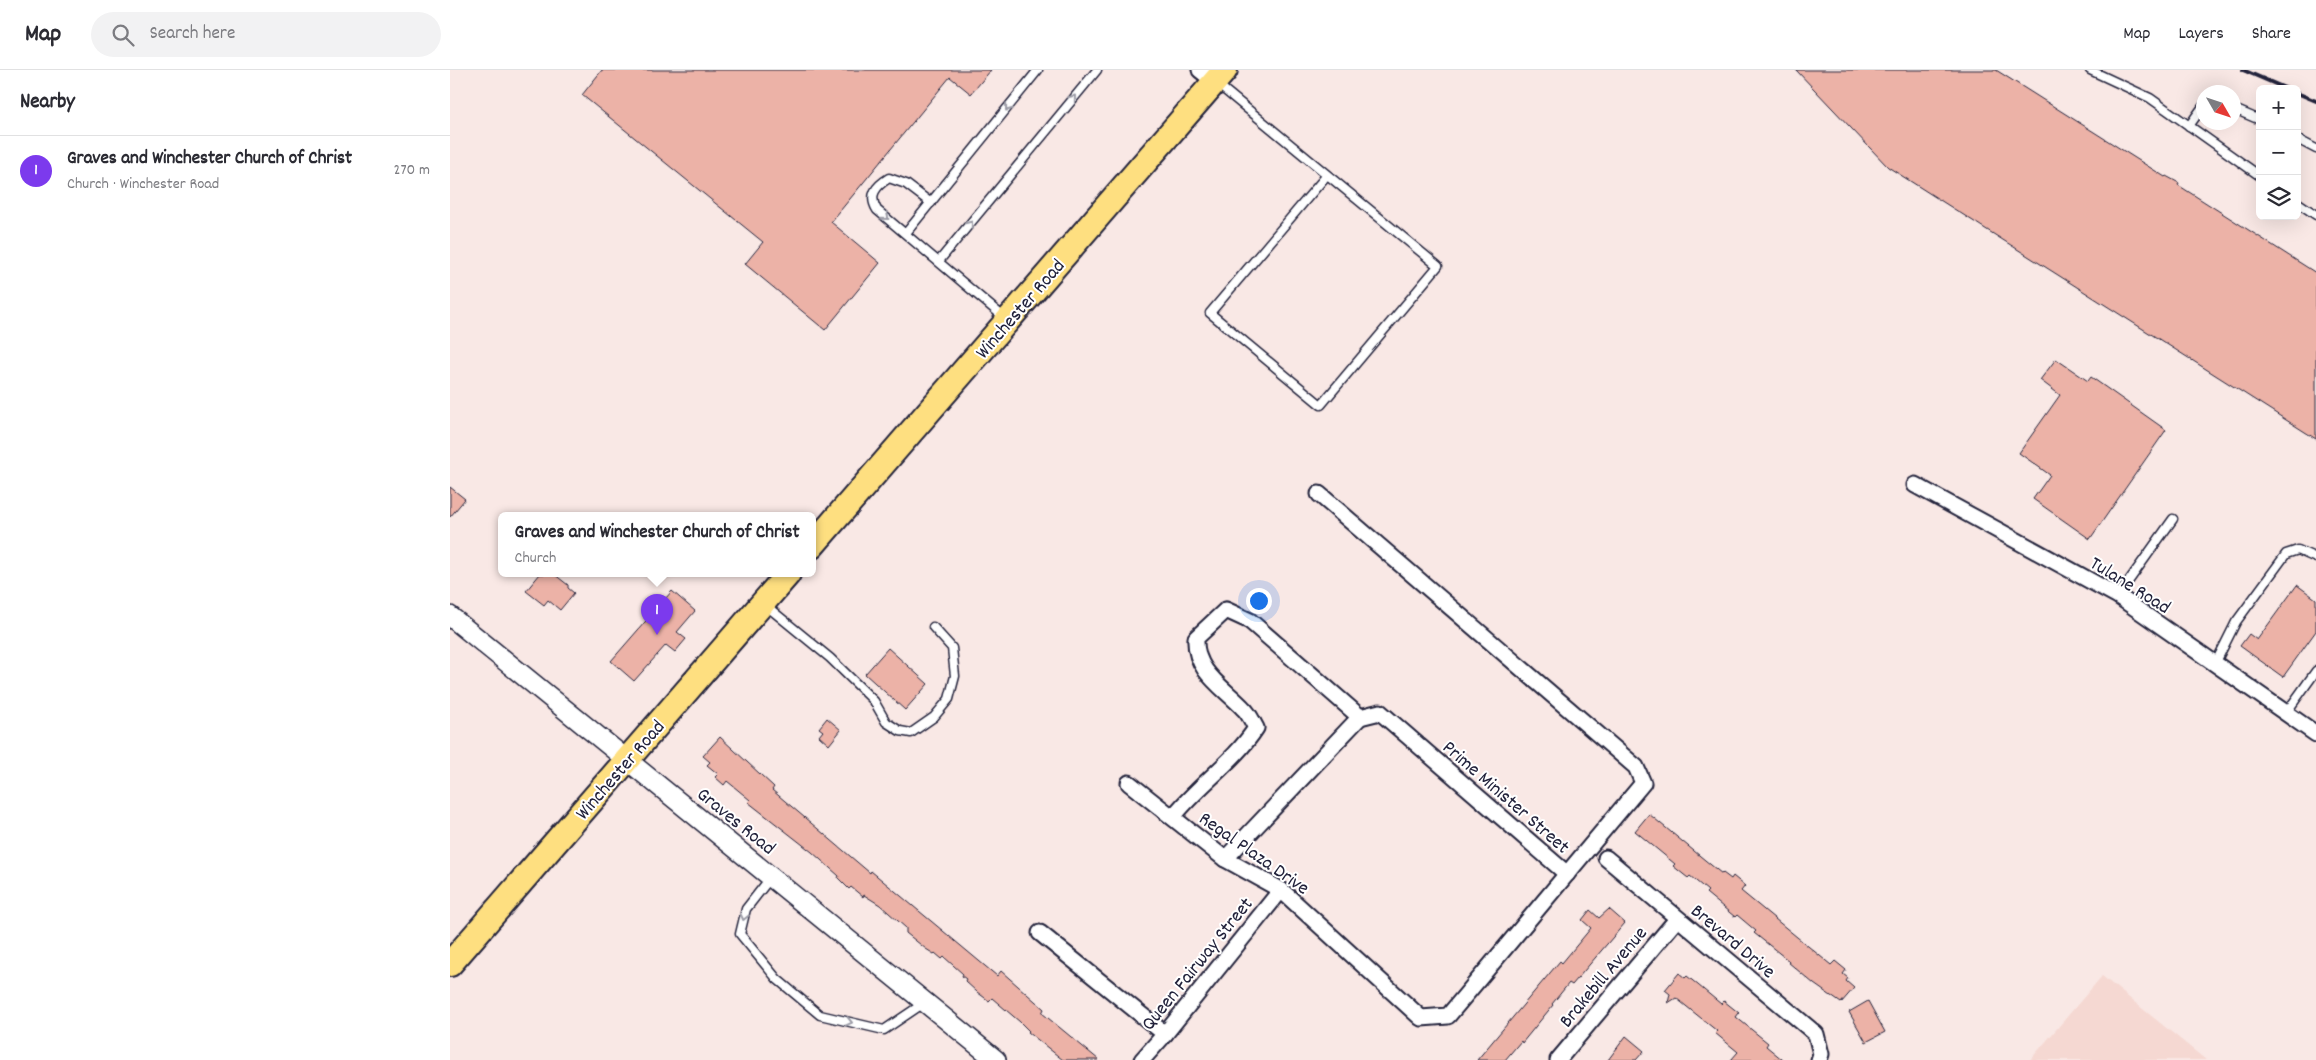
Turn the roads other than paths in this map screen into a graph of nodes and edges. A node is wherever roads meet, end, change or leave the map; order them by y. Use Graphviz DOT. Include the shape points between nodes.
graph roads {
  1 [pos="1038,70"];
  2 [pos="1097,70"];
  3 [pos="2090,70"];
  4 [pos="1214,74"];
  5 [pos="2241,112"];
  6 [pos="2196,117"];
  7 [pos="2256,118"];
  8 [pos="2190,126"];
  9 [pos="2301,141"];
  10 [pos="2316,149"];
  11 [pos="1327,175"];
  12 [pos="2259,175"];
  13 [pos="931,203"];
  14 [pos="2301,205"];
  15 [pos="2316,215"];
  16 [pos="906,233"];
  17 [pos="939,261"];
  18 [pos="1008,321"];
  19 [pos="1915,485"];
  20 [pos="1319,494"];
  21 [pos="2173,520"];
  22 [pos="816,541"];
  23 [pos="2316,558"];
  24 [pos="785,577"];
  25 [pos="2118,596"];
  26 [pos="762,603"];
  27 [pos="450,616"];
  28 [pos="933,627"];
  29 [pos="2215,664"];
  30 [pos="2316,670"];
  31 [pos="2286,713"];
  32 [pos="1360,717"];
  33 [pos="2316,734"];
  34 [pos="627,759"];
  35 [pos="1130,783"];
  36 [pos="1173,818"];
  37 [pos="1606,858"];
  38 [pos="1225,859"];
  39 [pos="1567,874"];
  40 [pos="771,876"];
  41 [pos="1281,890"];
  42 [pos="1677,918"];
  43 [pos="1040,933"];
  44 [pos="450,964"];
  45 [pos="925,1002"];
  46 [pos="1166,1034"];
  47 [pos="996,1060"];
  48 [pos="1142,1060"];
  49 [pos="1558,1060"];
  50 [pos="1819,1060"];
  1 -- 13 [label="lane, one-way"];
  17 -- 2 [label="lane, one-way"];
  3 -- 8 [label="lane" via="2150,98"];
  4 -- 11 [label="lane"];
  4 -- 18 [label="main road, Winchester Road"];
  5 -- 7 [label="lane"];
  6 -- 8 [label="lane"];
  8 -- 12 [label="lane"];
  9 -- 10 [label="lane"];
  11 -- 11 [label="lane" via="1438,266 1321,405 1210,313"];
  13 -- 16 [label="lane"];
  13 -- 16 [label="lane, one-way" via="898,180 889,178 878,184 873,193 873,203"];
  14 -- 15 [label="lane"];
  16 -- 17 [label="lane"];
  17 -- 18 [label="lane"];
  18 -- 22 [label="main road, Winchester Road"];
  19 -- 25 [label="street, Tulane Road"];
  20 -- 39 [label="street, Prime Minister Street" via="1636,767 1643,783"];
  21 -- 25 [label="lane"];
  23 -- 29 [label="lane" via="2298,550 2286,554 2236,622"];
  24 -- 26 [label="main road, Winchester Road"];
  25 -- 29 [label="street, Tulane Road"];
  26 -- 28 [label="lane" via="836,664 874,701 886,722 900,731 911,733 934,717 949,699 955,676 952,648"];
  26 -- 34 [label="main road, Winchester Road"];
  27 -- 34 [label="street, Graves Road"];
  29 -- 31 [label="street, Tulane Road"];
  30 -- 31 [label="lane"];
  31 -- 33 [label="street, Tulane Road"];
  32 -- 36 [label="street" via="1250,621 1226,610 1196,638 1195,649 1203,670 1245,710 1256,728 1248,741 1188,798"];
  32 -- 38 [label="street"];
  32 -- 39 [label="street, Prime Minister Street" via="1380,712"];
  34 -- 40 [label="street, Graves Road"];
  34 -- 44 [label="main road, Winchester Road"];
  35 -- 36 [label="street, Regal Plaza Drive"];
  36 -- 38 [label="street, Regal Plaza Drive"];
  37 -- 42 [label="street, Brevard Drive"];
  38 -- 41 [label="street, Regal Plaza Drive"];
  39 -- 41 [label="street, Regal Plaza Drive" via="1448,1016 1421,1018"];
  40 -- 45 [label="street, Graves Road"];
  40 -- 45 [label="lane, one-way" via="746,909 740,934 777,979 820,1015 884,1030"];
  41 -- 46 [label="street, Queen Fairway Street"];
  42 -- 49 [label="street, Brakebill Avenue"];
  42 -- 50 [label="street, Brevard Drive" via="1816,1034 1821,1054"];
  43 -- 46 [label="street"];
  45 -- 47 [label="street, Graves Road"];
  46 -- 48 [label="street, Queen Fairway Street"];
}
